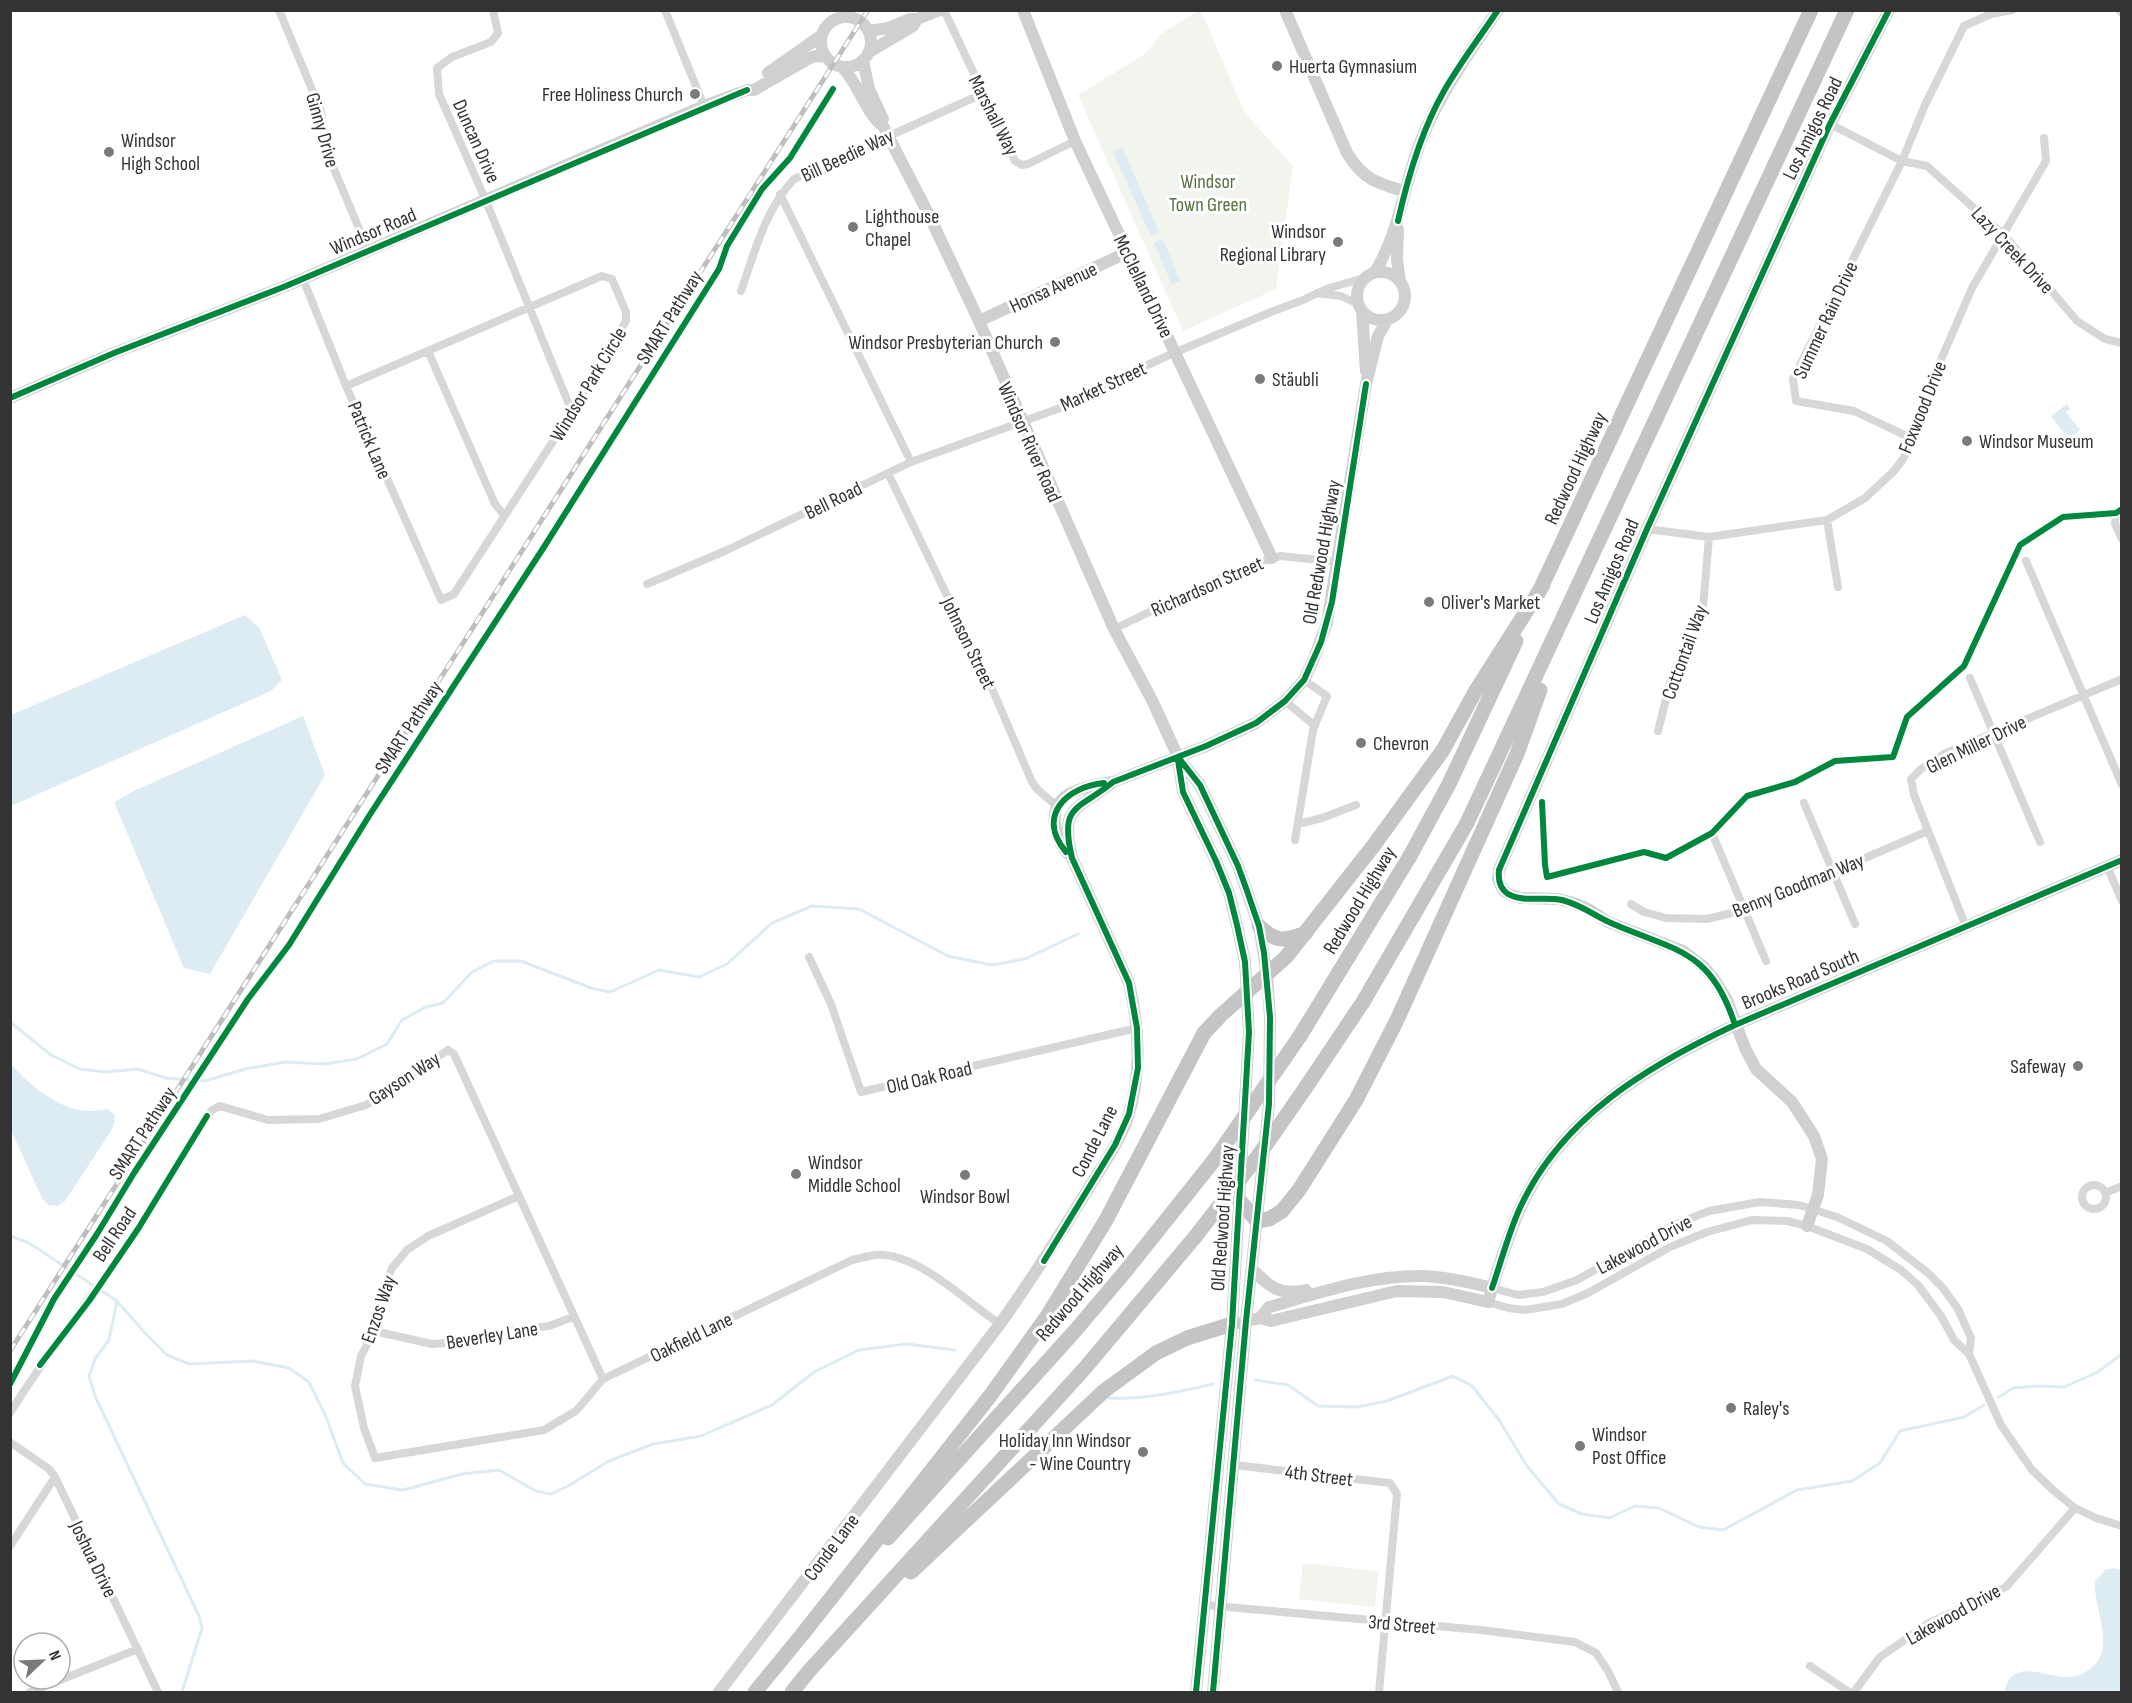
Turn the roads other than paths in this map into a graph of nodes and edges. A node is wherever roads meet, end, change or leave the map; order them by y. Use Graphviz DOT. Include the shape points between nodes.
graph roads {
  1 [pos="279,10"];
  2 [pos="493,10"];
  3 [pos="665,10"];
  4 [pos="940,10"];
  5 [pos="944,10"];
  6 [pos="1023,10"];
  7 [pos="1285,10"];
  8 [pos="1498,10"];
  9 [pos="1811,10"];
  10 [pos="1847,10"];
  11 [pos="1889,10"];
  12 [pos="2012,10"];
  13 [pos="1991,12"];
  14 [pos="850,14"];
  15 [pos="833,16"];
  16 [pos="917,19"];
  17 [pos="869,31"];
  18 [pos="822,35"];
  19 [pos="825,57"];
  20 [pos="866,57"];
  21 [pos="842,67"];
  22 [pos="747,90"];
  23 [pos="982,94"];
  24 [pos="704,106"];
  25 [pos="1830,124"];
  26 [pos="886,131"];
  27 [pos="2044,138"];
  28 [pos="1075,141"];
  29 [pos="1902,161"];
  30 [pos="1404,191"];
  31 [pos="780,194"];
  32 [pos="486,201"];
  33 [pos="1398,221"];
  34 [pos="2004,235"];
  35 [pos="368,250"];
  36 [pos="1126,254"];
  37 [pos="1369,275"];
  38 [pos="303,279"];
  39 [pos="1400,281"];
  40 [pos="741,291"];
  41 [pos="1316,293"];
  42 [pos="529,308"];
  43 [pos="1360,308"];
  44 [pos="1388,319"];
  45 [pos="979,321"];
  46 [pos="2121,342"];
  47 [pos="428,351"];
  48 [pos="1176,352"];
  49 [pos="1366,384"];
  50 [pos="346,386"];
  51 [pos="10,398"];
  52 [pos="572,412"];
  53 [pos="1021,422"];
  54 [pos="1913,439"];
  55 [pos="911,462"];
  56 [pos="888,473"];
  57 [pos="2116,513"];
  58 [pos="504,515"];
  59 [pos="1827,520"];
  60 [pos="1647,529"];
  61 [pos="1709,537"];
  62 [pos="2121,539"];
  63 [pos="1272,558"];
  64 [pos="2026,561"];
  65 [pos="1338,562"];
  66 [pos="647,584"];
  67 [pos="1543,585"];
  68 [pos="1838,587"];
  69 [pos="441,600"];
  70 [pos="1570,605"];
  71 [pos="1114,629"];
  72 [pos="1970,678"];
  73 [pos="2121,679"];
  74 [pos="1304,680"];
  75 [pos="2083,695"];
  76 [pos="1285,701"];
  77 [pos="1315,726"];
  78 [pos="1658,731"];
  79 [pos="1993,733"];
  80 [pos="1178,757"];
  81 [pos="1113,782"];
  82 [pos="2121,785"];
  83 [pos="1804,803"];
  84 [pos="1356,805"];
  85 [pos="1058,807"];
  86 [pos="1298,824"];
  87 [pos="1928,831"];
  88 [pos="1712,833"];
  89 [pos="1295,840"];
  90 [pos="2040,842"];
  91 [pos="1072,858"];
  92 [pos="2121,860"];
  93 [pos="2107,866"];
  94 [pos="1834,873"];
  95 [pos="2121,901"];
  96 [pos="1631,904"];
  97 [pos="1744,910"];
  98 [pos="1856,924"];
  99 [pos="1259,926"];
  100 [pos="1966,927"];
  101 [pos="1306,933"];
  102 [pos="809,957"];
  103 [pos="1766,960"];
  104 [pos="1267,975"];
  105 [pos="1247,992"];
  106 [pos="1735,1024"];
  107 [pos="1137,1028"];
  108 [pos="220,1106"];
  109 [pos="2121,1186"];
  110 [pos="2105,1193"];
  111 [pos="519,1196"];
  112 [pos="1239,1200"];
  113 [pos="1813,1209"];
  114 [pos="1257,1221"];
  115 [pos="1808,1226"];
  116 [pos="1252,1269"];
  117 [pos="1492,1288"];
  118 [pos="1328,1291"];
  119 [pos="1488,1302"];
  120 [pos="573,1317"];
  121 [pos="1260,1318"];
  122 [pos="1239,1322"];
  123 [pos="1000,1324"];
  124 [pos="374,1330"];
  125 [pos="1969,1354"];
  126 [pos="603,1379"];
  127 [pos="10,1413"];
  128 [pos="10,1442"];
  129 [pos="375,1458"];
  130 [pos="1234,1465"];
  131 [pos="55,1477"];
  132 [pos="2075,1508"];
  133 [pos="2121,1526"];
  134 [pos="10,1546"];
  135 [pos="1205,1605"];
  136 [pos="1221,1607"];
  137 [pos="1385,1623"];
  138 [pos="805,1631"];
  139 [pos="830,1648"];
  140 [pos="138,1649"];
  141 [pos="1810,1666"];
  142 [pos="30,1692"];
  143 [pos="158,1692"];
  144 [pos="719,1692"];
  145 [pos="755,1692"];
  146 [pos="792,1692"];
  147 [pos="1196,1692"];
  148 [pos="1213,1692"];
  149 [pos="1379,1692"];
  150 [pos="1618,1692"];
  151 [pos="1849,1692"];
  152 [pos="1854,1692"];
  1 -- 35 [label="street, Ginny Drive" via="321,111 326,150"];
  2 -- 32 [label="street, Duncan Drive" via="498,33 491,42 452,57 437,68 439,94"];
  3 -- 24 [label="street"];
  4 -- 16 [label="main road"];
  5 -- 23 [label="street, Marshall Way"];
  6 -- 28 [label="main road, McClelland Drive"];
  7 -- 30 [label="main road" via="1356,167 1370,180"];
  8 -- 30 [label="main road" via="1444,91 1423,134"];
  9 -- 67 [label="highway, Redwood Highway"];
  10 -- 70 [label="highway"];
  11 -- 25 [label="main road, Los Amigos Road"];
  12 -- 13 [label="street"];
  13 -- 29 [label="street" via="1964,26"];
  14 -- 15 [label="main road"];
  14 -- 17 [label="main road"];
  15 -- 18 [label="main road"];
  16 -- 17 [label="main road"];
  16 -- 20 [label="main road" via="913,26"];
  17 -- 20 [label="main road"];
  18 -- 19 [label="main road"];
  18 -- 22 [label="main road, Windsor Road"];
  19 -- 21 [label="main road"];
  19 -- 22 [label="main road, Windsor Road" via="808,59 754,90"];
  20 -- 21 [label="main road" via="853,66"];
  20 -- 26 [label="main road, Windsor River Road" via="869,89 884,118"];
  21 -- 26 [label="main road, Windsor River Road" via="851,75 876,122"];
  22 -- 24 [label="main road, Windsor Road"];
  23 -- 26 [label="street, Bill Beedie Way"];
  23 -- 28 [label="street, Marshall Way" via="1015,161 1022,165"];
  24 -- 32 [label="main road, Windsor Road"];
  25 -- 29 [label="street, Lazy Creek Drive"];
  25 -- 60 [label="main road, Los Amigos Road"];
  26 -- 31 [label="street, Bill Beedie Way" via="794,179"];
  26 -- 45 [label="main road, Windsor River Road"];
  27 -- 34 [label="street, Foxwood Drive" via="2046,161"];
  28 -- 36 [label="main road, McClelland Drive"];
  29 -- 34 [label="street, Lazy Creek Drive" via="1927,166"];
  29 -- 54 [label="street, Summer Rain Drive" via="1793,379 1796,401 1854,411"];
  30 -- 33 [label="main road"];
  31 -- 40 [label="street, Bill Beedie Way" via="764,223"];
  31 -- 55 [label="street"];
  32 -- 35 [label="main road, Windsor Road"];
  32 -- 42 [label="street, Duncan Drive"];
  33 -- 37 [label="main road" via="1384,256"];
  33 -- 39 [label="main road"];
  34 -- 46 [label="street, Lazy Creek Drive" via="2077,321 2105,339"];
  34 -- 54 [label="street, Foxwood Drive" via="1972,288 1937,369"];
  35 -- 38 [label="main road, Windsor Road"];
  36 -- 45 [label="main road, Honsa Avenue"];
  36 -- 48 [label="main road, McClelland Drive"];
  37 -- 39 [label="main road" via="1389,273"];
  37 -- 41 [label="street, Market Street"];
  37 -- 43 [label="main road" via="1357,290"];
  38 -- 50 [label="street, Patrick Lane"];
  38 -- 51 [label="main road, Windsor Road"];
  39 -- 44 [label="main road" via="1404,303"];
  41 -- 43 [label="street" via="1341,297"];
  41 -- 48 [label="street, Market Street"];
  42 -- 47 [label="street, Windsor Park Circle"];
  42 -- 52 [label="street, Duncan Drive"];
  42 -- 52 [label="street, Windsor Park Circle" via="602,276 612,279 626,312 626,321"];
  43 -- 44 [label="main road" via="1374,320"];
  43 -- 49 [label="main road, Old Redwood Highway"];
  44 -- 49 [label="main road, Old Redwood Highway" via="1378,336"];
  45 -- 53 [label="main road, Windsor River Road"];
  47 -- 50 [label="street, Windsor Park Circle"];
  47 -- 58 [label="street" via="495,504"];
  48 -- 53 [label="street, Market Street" via="1104,384 1082,400"];
  48 -- 63 [label="main road, McClelland Drive"];
  49 -- 65 [label="main road, Old Redwood Highway"];
  50 -- 69 [label="street, Patrick Lane"];
  52 -- 58 [label="street, Windsor Park Circle"];
  53 -- 55 [label="street, Bell Road"];
  53 -- 71 [label="main road, Windsor River Road"];
  54 -- 59 [label="street, Foxwood Drive" via="1894,471 1865,498"];
  55 -- 56 [label="street, Bell Road"];
  56 -- 66 [label="street, Bell Road"];
  56 -- 85 [label="street, Johnson Street" via="994,693 1032,782"];
  57 -- 62 [label="street" via="2115,524"];
  58 -- 69 [label="street, Windsor Park Circle" via="454,594"];
  59 -- 61 [label="street, Foxwood Drive"];
  59 -- 68 [label="street"];
  60 -- 61 [label="street, Foxwood Drive"];
  60 -- 106 [label="main road, Los Amigos Road" via="1498,879 1511,895 1574,903 1608,922 1683,951 1714,980 1727,1000"];
  61 -- 78 [label="street, Cottontail Way" via="1703,608 1671,679"];
  63 -- 65 [label="street, Richardson Street"];
  63 -- 71 [label="street, Richardson Street" via="1220,578"];
  64 -- 75 [label="street"];
  65 -- 74 [label="main road, Old Redwood Highway" via="1327,623"];
  67 -- 101 [label="highway" via="1443,750"];
  67 -- 138 [label="highway, Redwood Highway, bridge" via="1449,784 1410,856 1300,1036 1215,1159 1074,1332"];
  70 -- 114 [label="highway" via="1516,754 1392,1030 1356,1100 1299,1190 1282,1211"];
  70 -- 139 [label="highway, bridge" via="1467,824 1363,1002 1258,1156 1085,1368"];
  71 -- 80 [label="main road, Windsor River Road"];
  72 -- 79 [label="street"];
  73 -- 75 [label="street, Glen Miller Drive"];
  74 -- 76 [label="main road, Old Redwood Highway"];
  74 -- 77 [label="street" via="1327,696"];
  75 -- 79 [label="street, Glen Miller Drive"];
  75 -- 82 [label="street"];
  76 -- 77 [label="street"];
  76 -- 80 [label="main road, Old Redwood Highway" via="1256,723"];
  77 -- 86 [label="street"];
  79 -- 87 [label="street, Glen Miller Drive" via="1944,754 1911,779"];
  79 -- 90 [label="street"];
  80 -- 81 [label="main road, Conde Lane"];
  80 -- 99 [label="main road, Old Redwood Highway" via="1200,785 1238,866"];
  80 -- 105 [label="main road, Old Redwood Highway" via="1183,792 1229,893 1245,962"];
  81 -- 85 [label="main road, Conde Lane" via="1073,793"];
  81 -- 91 [label="main road, Conde Lane" via="1074,809 1067,832"];
  83 -- 94 [label="street"];
  84 -- 86 [label="street"];
  85 -- 91 [label="main road, Conde Lane" via="1054,821 1057,836"];
  86 -- 89 [label="street"];
  87 -- 94 [label="street, Benny Goodman Way"];
  87 -- 100 [label="street, Glen Miller Drive"];
  88 -- 97 [label="street"];
  91 -- 107 [label="main road, Conde Lane" via="1129,983"];
  92 -- 93 [label="main road, Brooks Road South"];
  93 -- 95 [label="street"];
  93 -- 100 [label="main road, Brooks Road South"];
  94 -- 97 [label="street, Benny Goodman Way"];
  94 -- 98 [label="street"];
  96 -- 97 [label="street, Benny Goodman Way" via="1644,912 1688,920"];
  97 -- 103 [label="street"];
  99 -- 101 [label="highway" via="1278,939 1289,940"];
  99 -- 104 [label="main road, Old Redwood Highway"];
  100 -- 106 [label="main road, Brooks Road South"];
  101 -- 104 [label="highway"];
  102 -- 107 [label="street, Old Oak Road" via="831,1004 861,1092"];
  104 -- 105 [label="highway"];
  104 -- 114 [label="main road, Old Redwood Highway" via="1269,1104"];
  105 -- 112 [label="main road, Old Redwood Highway" via="1250,1032"];
  105 -- 138 [label="highway" via="1204,1033 1106,1220 1048,1315 990,1396"];
  106 -- 113 [label="main road, Los Amigos Road" via="1756,1069 1791,1102 1814,1136 1822,1159"];
  106 -- 117 [label="main road, Brooks Road South" via="1647,1071 1612,1095 1568,1136 1547,1161 1519,1210"];
  107 -- 123 [label="main road, Conde Lane" via="1138,1068 1129,1114 1044,1262"];
  108 -- 111 [label="street, Gayson Way" via="267,1120 319,1119 366,1104 448,1050 454,1054"];
  108 -- 127 [label="street, Bell Road" via="207,1116 138,1229"];
  109 -- 110 [label="street"];
  111 -- 120 [label="street"];
  111 -- 124 [label="street, Enzos Way" via="428,1236 407,1250 392,1268 380,1297"];
  112 -- 114 [label="highway"];
  112 -- 122 [label="main road, Old Redwood Highway"];
  113 -- 115 [label="main road, Los Amigos Road"];
  113 -- 117 [label="street, Lakewood Drive" via="1760,1202 1708,1211 1676,1224 1577,1280 1543,1292 1518,1295"];
  113 -- 125 [label="street, Lakewood Drive" via="1887,1241 1928,1273 1958,1309 1971,1338"];
  114 -- 116 [label="main road, Old Redwood Highway"];
  115 -- 119 [label="street, Lakewood Drive" via="1752,1220 1707,1232 1670,1247 1562,1304 1525,1310"];
  115 -- 125 [label="street, Lakewood Drive" via="1867,1249 1902,1270 1918,1285 1954,1340"];
  116 -- 118 [label="main road" via="1279,1291"];
  116 -- 122 [label="main road, Old Redwood Highway"];
  117 -- 118 [label="main road, Lakewood Drive" via="1454,1278 1401,1276"];
  117 -- 119 [label="main road, Brooks Road South"];
  118 -- 121 [label="main road, Lakewood Drive" via="1269,1307"];
  119 -- 121 [label="main road, Lakewood Drive" via="1443,1292 1397,1292 1271,1321"];
  120 -- 124 [label="street, Beverley Lane" via="549,1326 432,1344"];
  120 -- 126 [label="street"];
  121 -- 122 [label="main road, Lakewood Drive"];
  122 -- 130 [label="main road, Old Redwood Highway"];
  122 -- 135 [label="main road, Old Redwood Highway"];
  122 -- 139 [label="highway" via="1155,1353 1104,1391"];
  123 -- 126 [label="street, Oakfield Lane" via="923,1267 876,1255 852,1260"];
  123 -- 144 [label="main road, Conde Lane"];
  124 -- 129 [label="street, Enzos Way" via="361,1356 355,1386"];
  125 -- 132 [label="street, Lakewood Drive" via="2016,1449 2032,1470"];
  126 -- 129 [label="street, Oakfield Lane" via="576,1411 544,1430"];
  128 -- 131 [label="street, Joshua Drive"];
  130 -- 136 [label="main road, Old Redwood Highway"];
  130 -- 137 [label="street, 4th Street" via="1390,1483 1397,1494"];
  131 -- 134 [label="street"];
  131 -- 140 [label="street, Joshua Drive"];
  132 -- 133 [label="street, Lakewood Drive"];
  132 -- 152 [label="street, Lakewood Drive" via="2006,1587 1929,1623 1880,1657"];
  135 -- 136 [label="street, 3rd Street"];
  135 -- 147 [label="main road, Old Redwood Highway"];
  136 -- 137 [label="street, 3rd Street"];
  136 -- 148 [label="main road, Old Redwood Highway"];
  137 -- 149 [label="street"];
  137 -- 150 [label="street, 3rd Street" via="1575,1642 1596,1653"];
  138 -- 145 [label="highway, Redwood Highway"];
  139 -- 146 [label="highway"];
  140 -- 142 [label="street"];
  140 -- 143 [label="street, Joshua Drive"];
  141 -- 151 [label="street"];
}
